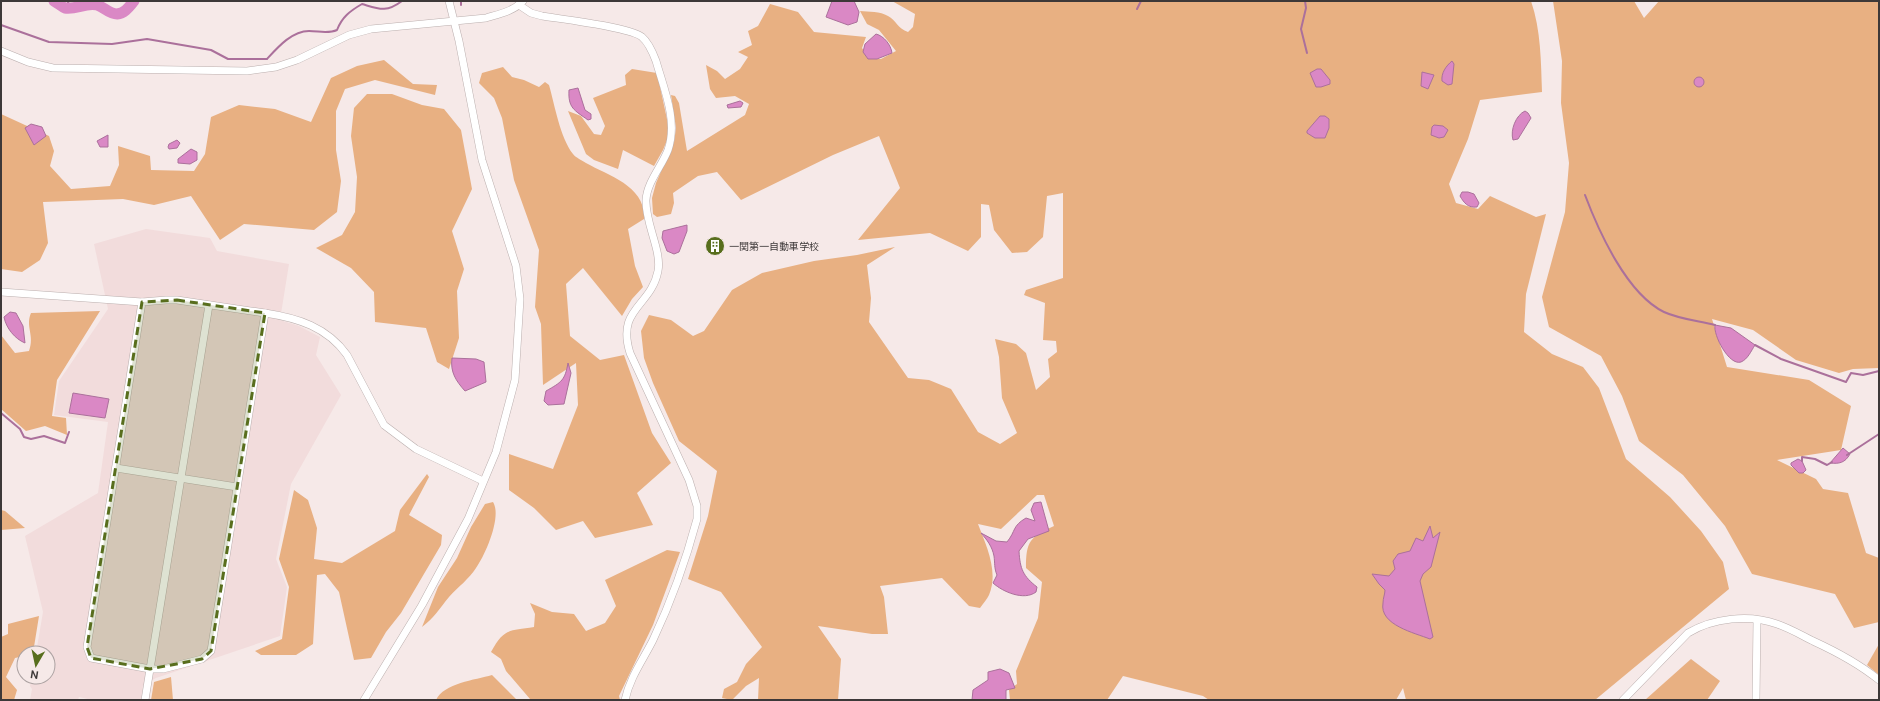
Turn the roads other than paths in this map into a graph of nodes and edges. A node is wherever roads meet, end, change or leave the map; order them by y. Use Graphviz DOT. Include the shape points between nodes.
graph roads {
  1 [pos="449,1"];
  2 [pos="521,3"];
  3 [pos="453,20"];
  4 [pos="1,51"];
  5 [pos="1,292"];
  6 [pos="142,302"];
  7 [pos="210,305"];
  8 [pos="265,313"];
  9 [pos="116,468"];
  10 [pos="182,478"];
  11 [pos="484,481"];
  12 [pos="237,487"];
  13 [pos="1757,620"];
  14 [pos="150,669"];
  15 [pos="1879,680"];
  16 [pos="145,700"];
  17 [pos="364,700"];
  18 [pos="625,700"];
  19 [pos="1623,700"];
  20 [pos="1756,700"];
  1 -- 3 [label="street"];
  2 -- 3 [label="street" via="504,13 486,18"];
  2 -- 18 [label="street" via="531,13 611,27 642,37 656,61 672,120 668,150 646,198 649,225 658,254 658,270 652,288 635,308 625,333 630,353 689,480 697,506 697,520 665,612 636,670"];
  3 -- 4 [label="street" via="371,29 349,35 297,60 276,67 247,70 53,68 28,62"];
  3 -- 11 [label="street" via="482,160 516,266 520,299 514,380 496,452"];
  5 -- 6 [label="street"];
  6 -- 7 [label="street" via="178,300"];
  6 -- 9 [label="street"];
  7 -- 8 [label="street"];
  7 -- 10 [label="street"];
  8 -- 11 [label="street" via="292,317 326,333 347,355 384,425 416,449"];
  8 -- 12 [label="street"];
  9 -- 10 [label="street"];
  9 -- 14 [label="street" via="87,647 91,658"];
  10 -- 12 [label="street"];
  10 -- 14 [label="street"];
  11 -- 17 [label="street" via="468,519 422,605"];
  12 -- 14 [label="street" via="211,651 202,659 163,669"];
  13 -- 15 [label="street" via="1777,624 1838,652"];
  13 -- 19 [label="street" via="1719,620 1701,626 1684,637"];
  13 -- 20 [label="street"];
  14 -- 16 [label="street"];
}
